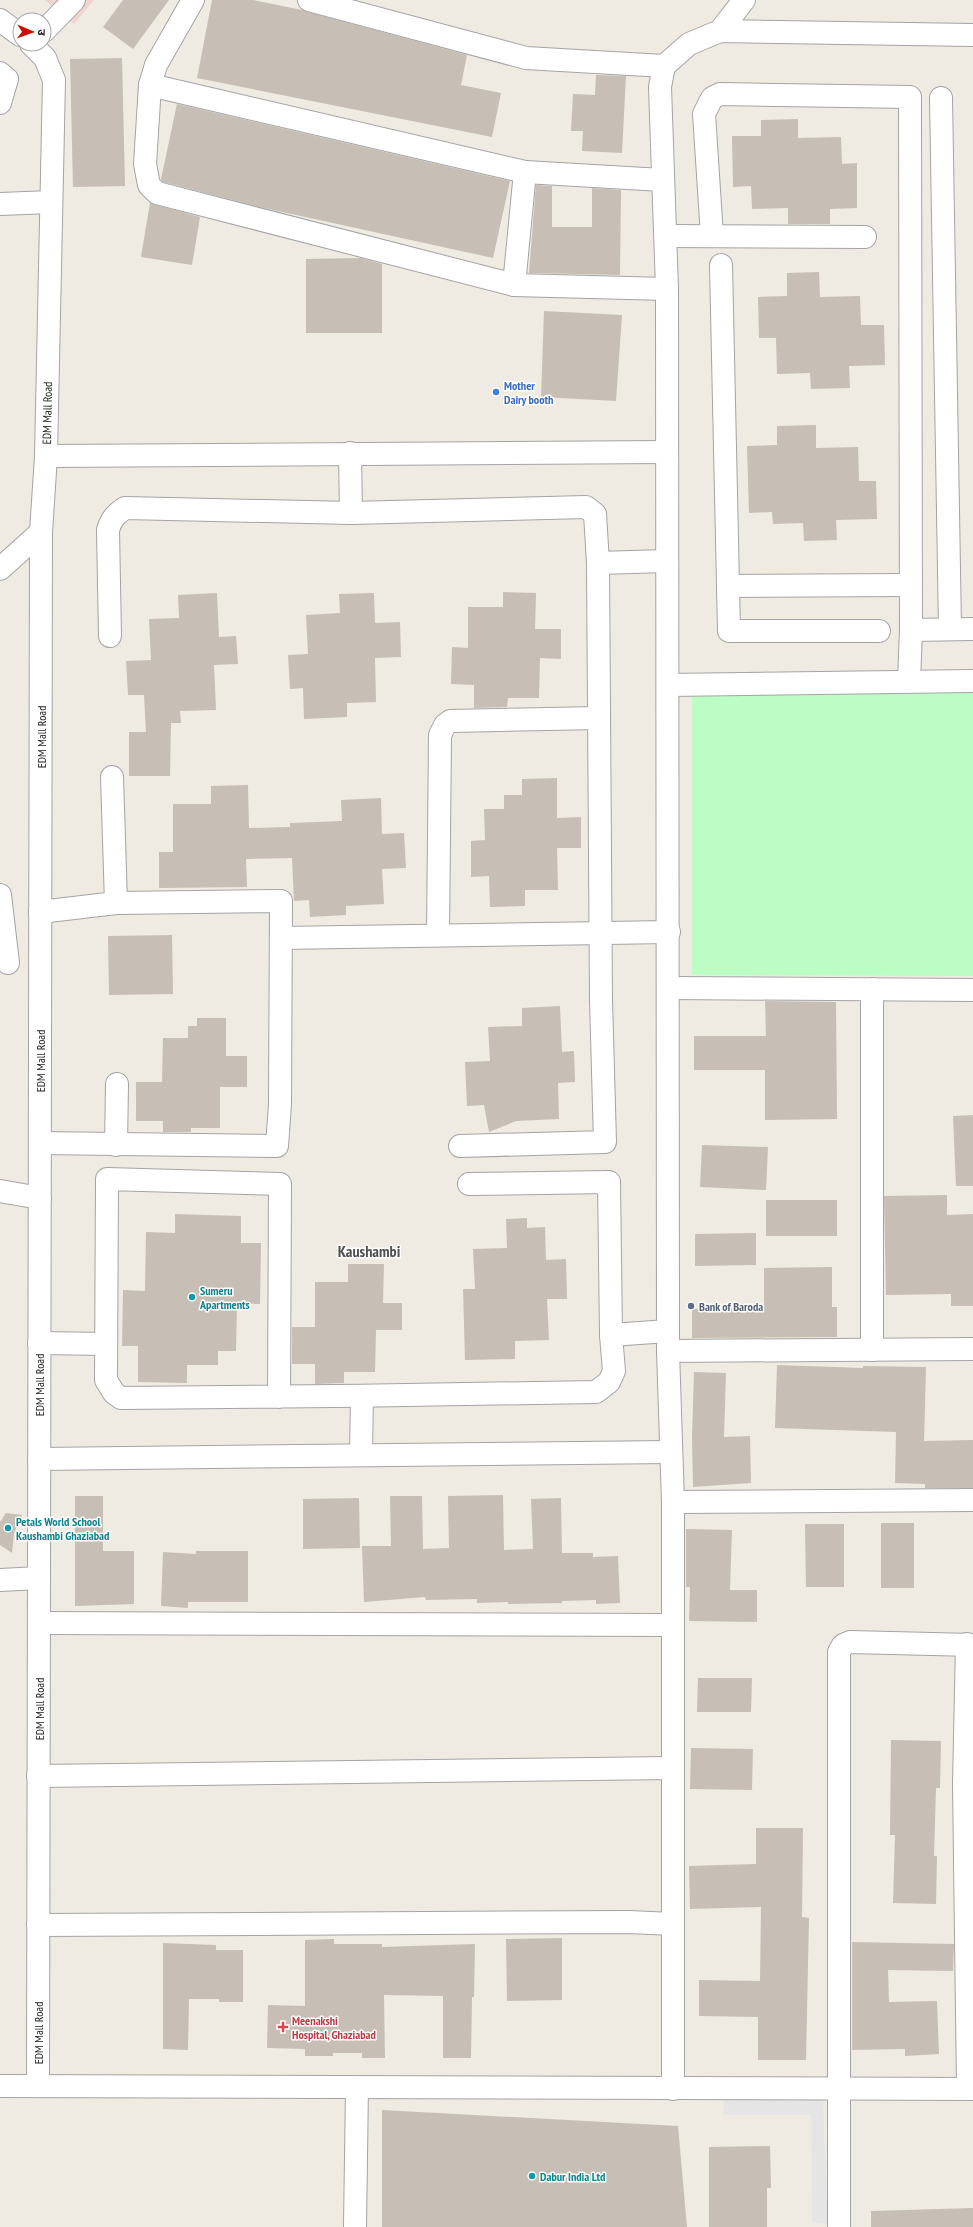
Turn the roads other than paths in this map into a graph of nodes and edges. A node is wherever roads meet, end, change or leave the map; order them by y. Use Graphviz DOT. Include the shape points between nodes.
graph roads {
  1 [pos="74,0"];
  2 [pos="194,0"];
  3 [pos="309,0"];
  4 [pos="744,0"];
  5 [pos="0,20"];
  6 [pos="52,23"];
  7 [pos="12,30"];
  8 [pos="720,31"];
  9 [pos="973,35"];
  10 [pos="39,52"];
  11 [pos="664,66"];
  12 [pos="0,73"];
  13 [pos="150,85"];
  14 [pos="941,98"];
  15 [pos="0,102"];
  16 [pos="942,138"];
  17 [pos="910,139"];
  18 [pos="525,172"];
  19 [pos="662,180"];
  20 [pos="3,199"];
  21 [pos="51,202"];
  22 [pos="666,236"];
  23 [pos="712,236"];
  24 [pos="866,237"];
  25 [pos="721,265"];
  26 [pos="514,284"];
  27 [pos="667,289"];
  28 [pos="667,452"];
  29 [pos="350,453"];
  30 [pos="46,456"];
  31 [pos="351,513"];
  32 [pos="41,532"];
  33 [pos="667,561"];
  34 [pos="598,564"];
  35 [pos="0,569"];
  36 [pos="911,585"];
  37 [pos="728,586"];
  38 [pos="973,628"];
  39 [pos="950,629"];
  40 [pos="911,630"];
  41 [pos="879,631"];
  42 [pos="110,636"];
  43 [pos="909,681"];
  44 [pos="973,681"];
  45 [pos="668,685"];
  46 [pos="599,718"];
  47 [pos="112,777"];
  48 [pos="0,895"];
  49 [pos="116,903"];
  50 [pos="40,912"];
  51 [pos="669,932"];
  52 [pos="600,934"];
  53 [pos="438,935"];
  54 [pos="281,938"];
  55 [pos="4,963"];
  56 [pos="40,965"];
  57 [pos="669,988"];
  58 [pos="872,989"];
  59 [pos="973,990"];
  60 [pos="117,1084"];
  61 [pos="40,1143"];
  62 [pos="116,1144"];
  63 [pos="460,1146"];
  64 [pos="469,1184"];
  65 [pos="0,1191"];
  66 [pos="40,1198"];
  67 [pos="611,1335"];
  68 [pos="668,1341"];
  69 [pos="40,1343"];
  70 [pos="106,1344"];
  71 [pos="973,1349"];
  72 [pos="872,1350"];
  73 [pos="362,1396"];
  74 [pos="279,1397"];
  75 [pos="671,1452"];
  76 [pos="361,1455"];
  77 [pos="39,1459"];
  78 [pos="973,1500"];
  79 [pos="673,1502"];
  80 [pos="39,1578"];
  81 [pos="0,1580"];
  82 [pos="39,1623"];
  83 [pos="672,1624"];
  84 [pos="970,1645"];
  85 [pos="672,1768"];
  86 [pos="38,1776"];
  87 [pos="969,1784"];
  88 [pos="969,1887"];
  89 [pos="673,1924"];
  90 [pos="38,1925"];
  91 [pos="0,2086"];
  92 [pos="38,2086"];
  93 [pos="356,2087"];
  94 [pos="673,2088"];
  95 [pos="839,2089"];
  96 [pos="970,2089"];
  97 [pos="354,2227"];
  98 [pos="839,2227"];
  1 -- 6 [label="street"];
  2 -- 13 [label="street" via="156,65"];
  3 -- 11 [label="street" via="526,58"];
  4 -- 8 [label="street"];
  5 -- 7 [label="street"];
  8 -- 9 [label="street"];
  8 -- 11 [label="street" via="689,44"];
  10 -- 21 [label="street, EDM Mall Road" via="45,58 54,80"];
  11 -- 19 [label="street" via="660,87"];
  12 -- 15 [label="street" via="7,79"];
  13 -- 18 [label="street"];
  13 -- 26 [label="street" via="145,164 149,185 157,192"];
  14 -- 16 [label="street"];
  16 -- 17 [label="street"];
  16 -- 39 [label="street"];
  17 -- 23 [label="street" via="910,97 720,94 712,98 704,114"];
  17 -- 36 [label="street"];
  18 -- 19 [label="street"];
  18 -- 26 [label="street"];
  19 -- 22 [label="street"];
  20 -- 21 [label="street"];
  21 -- 30 [label="street, EDM Mall Road"];
  22 -- 23 [label="street"];
  22 -- 27 [label="street"];
  23 -- 24 [label="street"];
  25 -- 37 [label="street"];
  26 -- 27 [label="street"];
  27 -- 28 [label="street"];
  28 -- 29 [label="street"];
  28 -- 33 [label="street"];
  29 -- 30 [label="street"];
  29 -- 31 [label="street"];
  30 -- 32 [label="street, EDM Mall Road"];
  31 -- 34 [label="street" via="586,507 595,514 597,523"];
  31 -- 42 [label="street" via="125,508 117,513 108,530"];
  32 -- 35 [label="street"];
  32 -- 50 [label="street, EDM Mall Road"];
  33 -- 34 [label="street"];
  33 -- 45 [label="street"];
  34 -- 46 [label="street"];
  36 -- 37 [label="street"];
  36 -- 40 [label="street"];
  37 -- 41 [label="street" via="729,631"];
  38 -- 39 [label="street"];
  39 -- 40 [label="street"];
  40 -- 43 [label="street"];
  43 -- 44 [label="street"];
  43 -- 45 [label="street"];
  45 -- 51 [label="street"];
  46 -- 52 [label="street"];
  46 -- 53 [label="street" via="450,721 445,725 440,735"];
  47 -- 49 [label="street"];
  48 -- 55 [label="street"];
  49 -- 50 [label="street"];
  49 -- 54 [label="street" via="280,901"];
  50 -- 56 [label="street, EDM Mall Road"];
  51 -- 52 [label="street"];
  51 -- 57 [label="street"];
  52 -- 53 [label="street"];
  52 -- 63 [label="street" via="605,1142"];
  53 -- 54 [label="street"];
  54 -- 62 [label="street" via="280,1104 277,1146"];
  55 -- 56 [label="street"];
  56 -- 61 [label="street, EDM Mall Road"];
  57 -- 58 [label="street"];
  57 -- 68 [label="street"];
  58 -- 59 [label="street"];
  58 -- 72 [label="street"];
  60 -- 62 [label="street"];
  61 -- 62 [label="street"];
  61 -- 66 [label="street, EDM Mall Road"];
  64 -- 67 [label="street" via="609,1182"];
  65 -- 66 [label="street"];
  66 -- 69 [label="street, EDM Mall Road"];
  67 -- 68 [label="street"];
  67 -- 73 [label="street" via="614,1371 609,1382 596,1392"];
  68 -- 72 [label="street"];
  68 -- 75 [label="street"];
  69 -- 70 [label="street"];
  69 -- 77 [label="street, EDM Mall Road"];
  70 -- 74 [label="street" via="106,1380 114,1393 121,1398"];
  70 -- 74 [label="street" via="107,1179 280,1184"];
  71 -- 72 [label="street"];
  73 -- 74 [label="street"];
  73 -- 76 [label="street"];
  75 -- 76 [label="street"];
  75 -- 79 [label="street"];
  76 -- 77 [label="street"];
  77 -- 80 [label="street, EDM Mall Road"];
  78 -- 79 [label="street"];
  79 -- 83 [label="street"];
  80 -- 81 [label="street"];
  80 -- 82 [label="street, EDM Mall Road"];
  82 -- 83 [label="street"];
  82 -- 86 [label="street, EDM Mall Road"];
  83 -- 85 [label="street"];
  84 -- 87 [label="street"];
  84 -- 95 [label="street" via="850,1642 843,1645 839,1652"];
  85 -- 86 [label="street"];
  85 -- 89 [label="street"];
  86 -- 90 [label="street, EDM Mall Road"];
  87 -- 88 [label="street"];
  88 -- 96 [label="street"];
  89 -- 90 [label="street" via="613,1922"];
  89 -- 94 [label="street"];
  90 -- 92 [label="street, EDM Mall Road"];
  91 -- 92 [label="street"];
  92 -- 93 [label="street"];
  93 -- 94 [label="street"];
  93 -- 97 [label="street"];
  94 -- 95 [label="street"];
  95 -- 96 [label="street"];
  95 -- 98 [label="street"];
}
